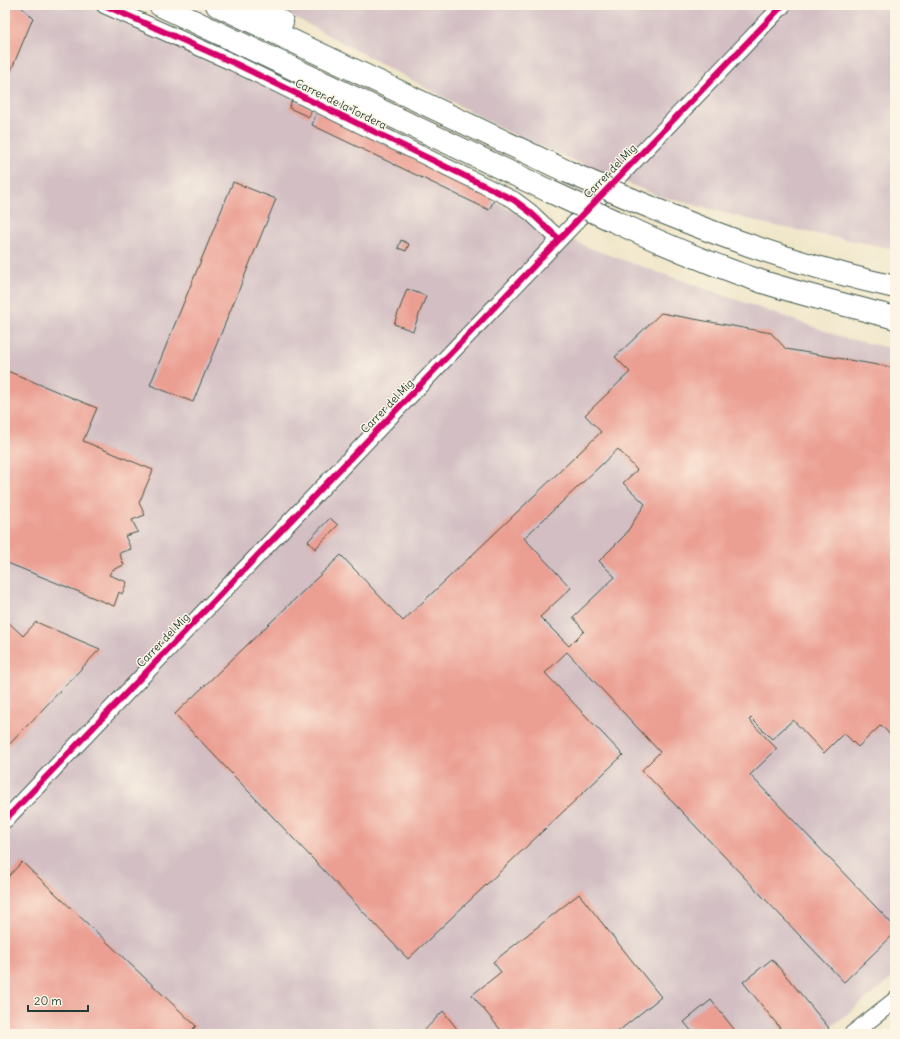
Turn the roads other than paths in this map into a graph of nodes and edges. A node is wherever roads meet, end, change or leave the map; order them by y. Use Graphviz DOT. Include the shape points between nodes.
graph roads {
  1 [pos="104,5"];
  2 [pos="160,5"];
  3 [pos="217,5"];
  4 [pos="254,5"];
  5 [pos="783,5"];
  6 [pos="396,91"];
  7 [pos="559,239"];
  8 [pos="833,272"];
  9 [pos="895,277"];
  10 [pos="895,287"];
  11 [pos="895,317"];
  12 [pos="5,820"];
  13 [pos="895,1000"];
  14 [pos="852,1034"];
  1 -- 7 [label="street, Carrer de la Tordera" via="234,63 514,200"];
  2 -- 11 [label="highway, bridge" via="551,192 726,269 797,292"];
  3 -- 6 [label="highway"];
  4 -- 6 [label="highway"];
  5 -- 7 [label="street, Carrer del Mig"];
  6 -- 8 [label="highway, bridge" via="631,199 732,240"];
  7 -- 12 [label="street, Carrer del Mig"];
  8 -- 9 [label="highway"];
  8 -- 10 [label="highway"];
  13 -- 14 [label="street"];
}
